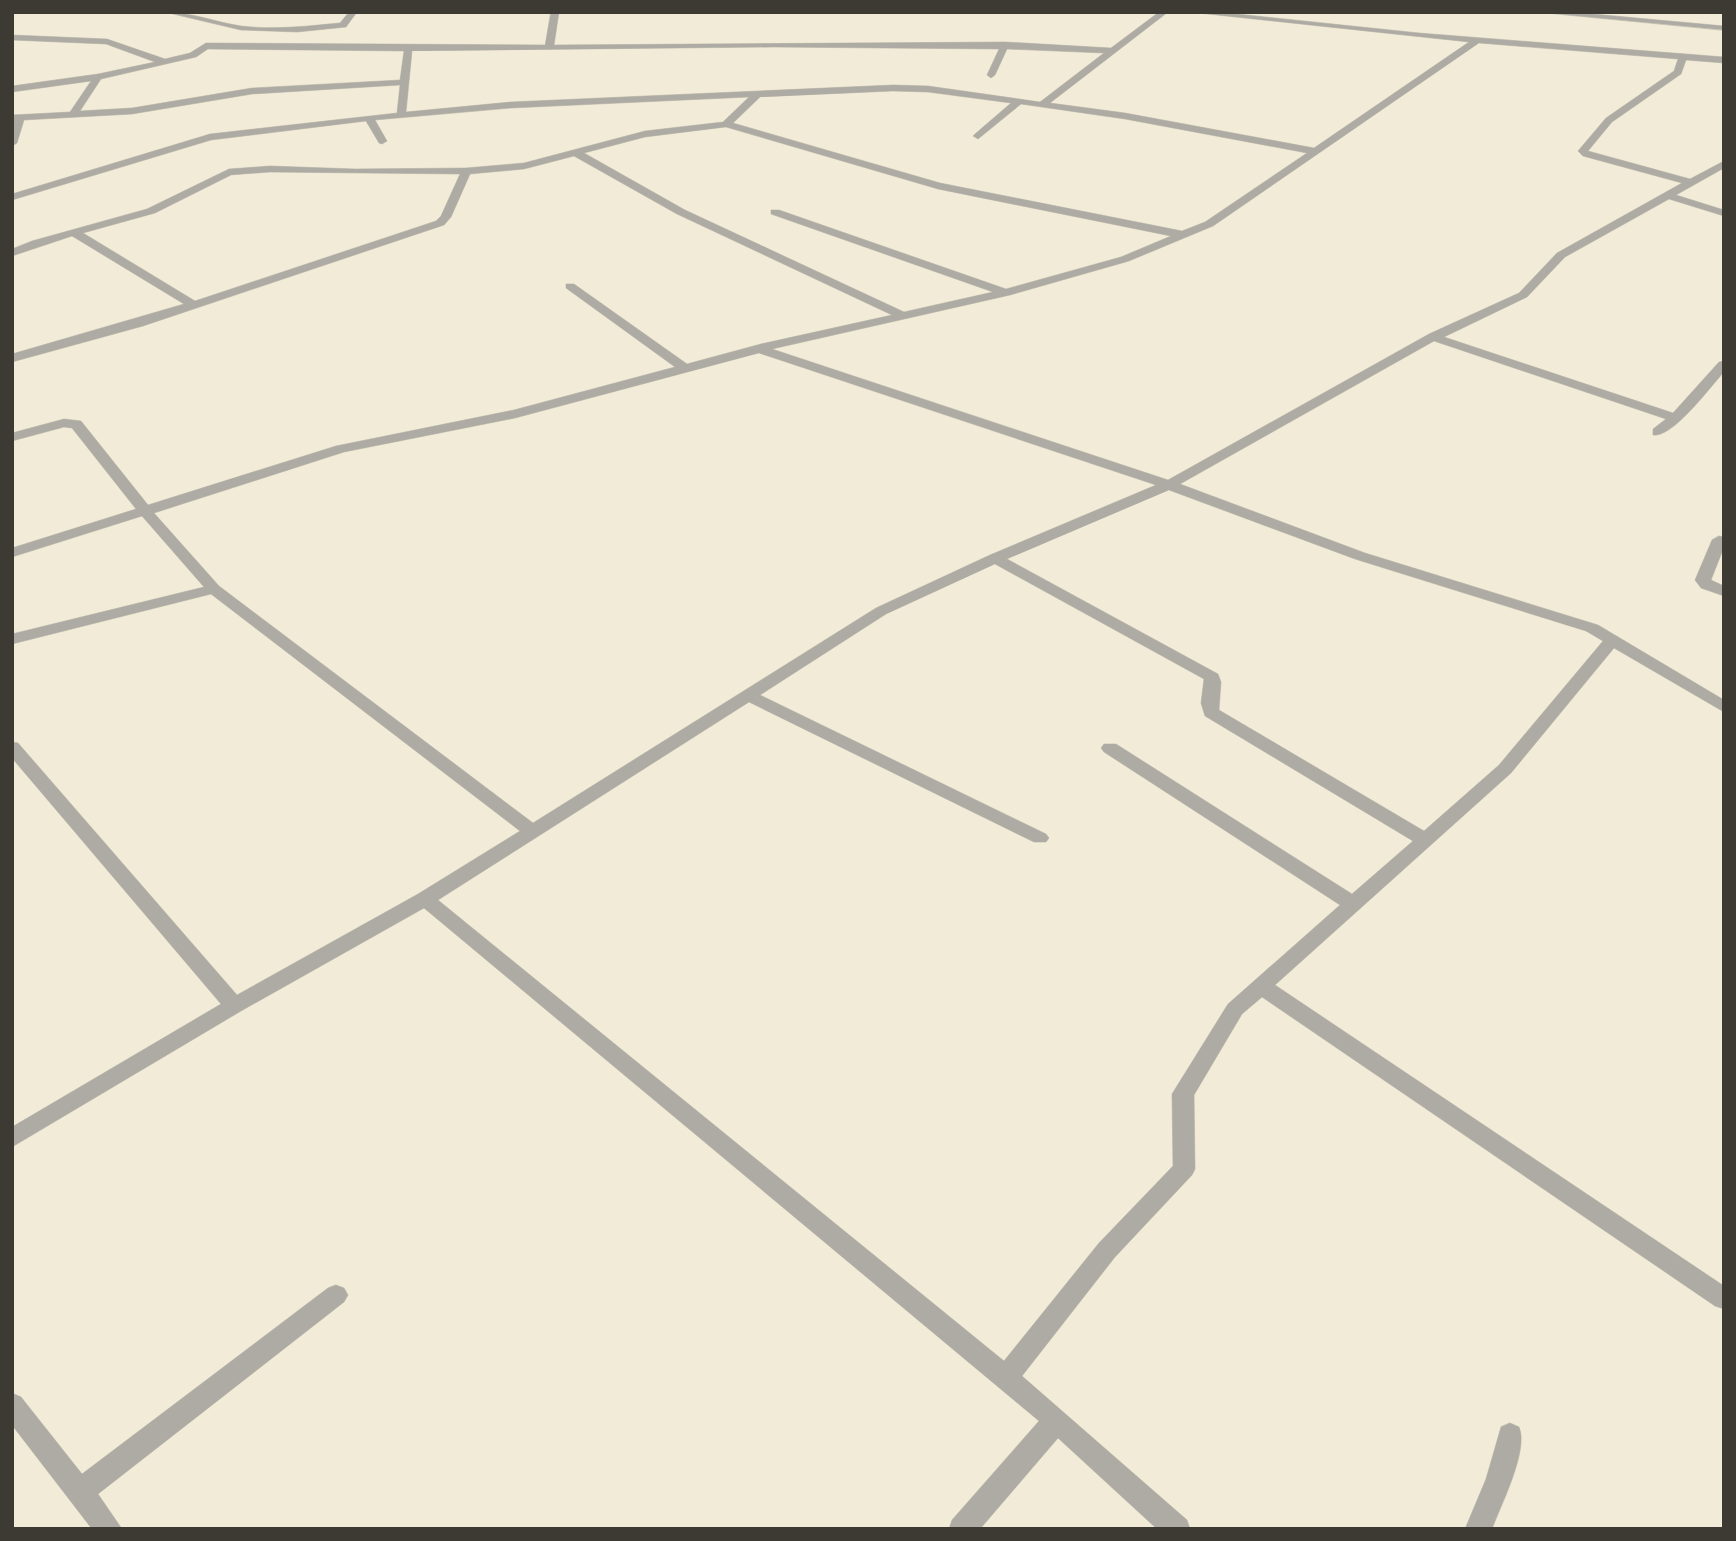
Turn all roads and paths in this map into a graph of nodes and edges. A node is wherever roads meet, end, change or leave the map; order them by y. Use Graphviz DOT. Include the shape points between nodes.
graph roads {
  1 [pos="169,12"];
  2 [pos="353,12"];
  3 [pos="555,12"];
  4 [pos="1164,12"];
  5 [pos="1193,12"];
  6 [pos="1540,12"];
  7 [pos="241,28"];
  8 [pos="1724,28"];
  9 [pos="12,37"];
  10 [pos="29,39"];
  11 [pos="1477,41"];
  12 [pos="21,45"];
  13 [pos="1005,45"];
  14 [pos="206,46"];
  15 [pos="549,47"];
  16 [pos="408,49"];
  17 [pos="1114,51"];
  18 [pos="1683,57"];
  19 [pos="1724,60"];
  20 [pos="165,62"];
  21 [pos="991,75"];
  22 [pos="98,77"];
  23 [pos="404,82"];
  24 [pos="12,89"];
  25 [pos="758,94"];
  26 [pos="1017,103"];
  27 [pos="1040,106"];
  28 [pos="74,113"];
  29 [pos="405,115"];
  30 [pos="16,117"];
  31 [pos="369,118"];
  32 [pos="726,124"];
  33 [pos="415,127"];
  34 [pos="978,136"];
  35 [pos="382,141"];
  36 [pos="12,143"];
  37 [pos="1314,151"];
  38 [pos="575,152"];
  39 [pos="1724,164"];
  40 [pos="466,171"];
  41 [pos="1693,183"];
  42 [pos="1669,196"];
  43 [pos="12,197"];
  44 [pos="775,212"];
  45 [pos="1724,213"];
  46 [pos="73,232"];
  47 [pos="1183,235"];
  48 [pos="12,253"];
  49 [pos="570,286"];
  50 [pos="1006,293"];
  51 [pos="194,305"];
  52 [pos="903,316"];
  53 [pos="1433,337"];
  54 [pos="759,349"];
  55 [pos="12,358"];
  56 [pos="1723,365"];
  57 [pos="684,368"];
  58 [pos="1676,418"];
  59 [pos="1658,432"];
  60 [pos="12,437"];
  61 [pos="1170,485"];
  62 [pos="145,511"];
  63 [pos="1719,540"];
  64 [pos="12,553"];
  65 [pos="995,558"];
  66 [pos="214,589"];
  67 [pos="1724,591"];
  68 [pos="12,639"];
  69 [pos="1612,640"];
  70 [pos="748,695"];
  71 [pos="1724,707"];
  72 [pos="12,747"];
  73 [pos="1110,748"];
  74 [pos="532,831"];
  75 [pos="1040,838"];
  76 [pos="1425,840"];
  77 [pos="425,899"];
  78 [pos="1353,904"];
  79 [pos="1261,986"];
  80 [pos="234,1006"];
  81 [pos="12,1138"];
  82 [pos="336,1295"];
  83 [pos="1724,1299"];
  84 [pos="1006,1378"];
  85 [pos="12,1405"];
  86 [pos="1057,1420"];
  87 [pos="1510,1435"];
  88 [pos="80,1492"];
  89 [pos="109,1529"];
  90 [pos="962,1529"];
  91 [pos="1177,1529"];
  92 [pos="1478,1529"];
  1 -- 7 [label="street"];
  2 -- 7 [label="street" via="343,25 297,30"];
  3 -- 15 [label="street"];
  4 -- 17 [label="street"];
  5 -- 11 [label="street"];
  6 -- 8 [label="street"];
  7 -- 14 [label="street"];
  9 -- 10 [label="street"];
  10 -- 12 [label="street"];
  10 -- 20 [label="street" via="107,43"];
  11 -- 18 [label="street"];
  11 -- 37 [label="street"];
  13 -- 15 [label="street"];
  13 -- 17 [label="street"];
  13 -- 21 [label="street"];
  14 -- 16 [label="street"];
  14 -- 20 [label="street" via="193,55"];
  15 -- 16 [label="street"];
  16 -- 23 [label="street"];
  17 -- 27 [label="street"];
  18 -- 19 [label="street"];
  18 -- 41 [label="street" via="1678,72 1609,120 1583,151"];
  20 -- 22 [label="street"];
  22 -- 24 [label="street"];
  22 -- 28 [label="street"];
  23 -- 28 [label="street" via="253,90 145,109"];
  23 -- 29 [label="street"];
  25 -- 26 [label="street" via="928,89"];
  25 -- 29 [label="street" via="511,105"];
  25 -- 32 [label="street"];
  26 -- 27 [label="street"];
  26 -- 34 [label="street"];
  27 -- 37 [label="street" via="1191,127"];
  28 -- 30 [label="street"];
  29 -- 31 [label="street"];
  29 -- 33 [label="street"];
  30 -- 36 [label="street"];
  31 -- 35 [label="street"];
  31 -- 43 [label="street" via="210,137"];
  32 -- 38 [label="street" via="645,134"];
  32 -- 47 [label="street" via="938,187"];
  37 -- 47 [label="street" via="1209,224"];
  38 -- 40 [label="street" via="524,166"];
  38 -- 52 [label="street" via="681,212"];
  39 -- 41 [label="street"];
  40 -- 46 [label="street" via="229,172 151,211"];
  40 -- 51 [label="street" via="440,223"];
  41 -- 42 [label="street"];
  42 -- 45 [label="street"];
  42 -- 53 [label="street" via="1561,255 1523,295"];
  44 -- 50 [label="street"];
  46 -- 48 [label="street"];
  46 -- 51 [label="street"];
  47 -- 50 [label="street" via="1125,259"];
  49 -- 57 [label="street"];
  50 -- 52 [label="street"];
  51 -- 55 [label="street"];
  52 -- 54 [label="street"];
  53 -- 58 [label="street"];
  53 -- 61 [label="street"];
  54 -- 57 [label="street"];
  54 -- 61 [label="street"];
  56 -- 58 [label="street"];
  57 -- 62 [label="street" via="515,414 341,449"];
  58 -- 59 [label="street"];
  60 -- 62 [label="street" via="76,424"];
  61 -- 65 [label="street"];
  61 -- 69 [label="street" via="1360,556 1592,628"];
  62 -- 64 [label="street"];
  62 -- 66 [label="street"];
  63 -- 67 [label="street" via="1703,580"];
  65 -- 70 [label="street" via="881,611"];
  65 -- 76 [label="street" via="1212,677 1211,712"];
  66 -- 68 [label="street"];
  66 -- 74 [label="street"];
  69 -- 71 [label="street"];
  69 -- 76 [label="street" via="1505,769"];
  70 -- 74 [label="street"];
  70 -- 75 [label="street"];
  72 -- 80 [label="street"];
  73 -- 78 [label="street"];
  74 -- 77 [label="street"];
  76 -- 78 [label="street"];
  77 -- 80 [label="street"];
  77 -- 84 [label="street"];
  78 -- 79 [label="street"];
  79 -- 83 [label="street"];
  79 -- 84 [label="street" via="1235,1009 1183,1094 1184,1169 1107,1250"];
  80 -- 81 [label="street"];
  82 -- 88 [label="street"];
  84 -- 86 [label="street"];
  85 -- 88 [label="street"];
  86 -- 90 [label="street"];
  86 -- 91 [label="street"];
  87 -- 92 [label="street" via="1499,1479"];
  88 -- 89 [label="street"];
}
